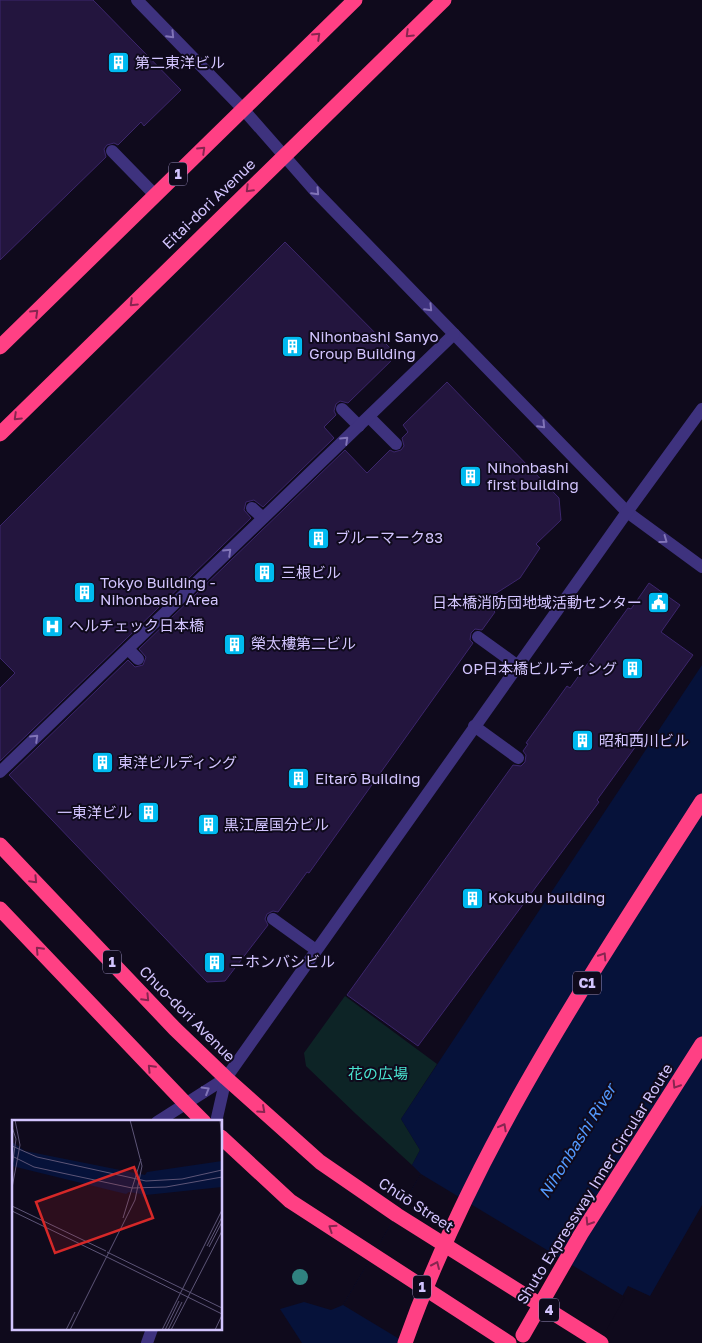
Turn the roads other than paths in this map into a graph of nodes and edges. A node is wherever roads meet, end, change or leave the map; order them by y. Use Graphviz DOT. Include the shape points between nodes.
graph roads {
  1 [pos="137,0"];
  2 [pos="355,0"];
  3 [pos="444,0"];
  4 [pos="243,109"];
  5 [pos="112,151"];
  6 [pos="284,155"];
  7 [pos="155,195"];
  8 [pos="454,334"];
  9 [pos="0,347"];
  10 [pos="342,409"];
  11 [pos="702,409"];
  12 [pos="369,417"];
  13 [pos="359,426"];
  14 [pos="0,434"];
  15 [pos="396,444"];
  16 [pos="252,508"];
  17 [pos="627,512"];
  18 [pos="262,518"];
  19 [pos="702,567"];
  20 [pos="478,637"];
  21 [pos="128,649"];
  22 [pos="138,659"];
  23 [pos="518,666"];
  24 [pos="474,726"];
  25 [pos="518,758"];
  26 [pos="0,772"];
  27 [pos="702,801"];
  28 [pos="0,844"];
  29 [pos="0,909"];
  30 [pos="273,920"];
  31 [pos="316,950"];
  32 [pos="702,1044"];
  33 [pos="226,1078"];
  34 [pos="184,1103"];
  35 [pos="160,1120"];
  36 [pos="202,1120"];
  37 [pos="216,1120"];
  38 [pos="222,1138"];
  39 [pos="498,1277"];
  40 [pos="152,1330"];
  41 [pos="147,1343"];
  42 [pos="405,1343"];
  43 [pos="509,1343"];
  44 [pos="519,1343"];
  45 [pos="601,1343"];
  1 -- 4 [label="street, one-way"];
  4 -- 2 [label="highway, 1, one-way"];
  3 -- 6 [label="highway, Eitai-dori Avenue, one-way"];
  4 -- 6 [label="street"];
  7 -- 4 [label="highway, 1, one-way"];
  5 -- 7 [label="street"];
  6 -- 8 [label="street, one-way"];
  6 -- 14 [label="highway, Eitai-dori Avenue, one-way"];
  9 -- 7 [label="highway, 1, one-way"];
  8 -- 12 [label="street"];
  8 -- 17 [label="street, one-way"];
  10 -- 13 [label="street"];
  11 -- 17 [label="street"];
  12 -- 13 [label="street"];
  12 -- 15 [label="street"];
  18 -- 13 [label="street, one-way"];
  16 -- 18 [label="street"];
  17 -- 19 [label="street, one-way"];
  17 -- 23 [label="street"];
  21 -- 18 [label="street, one-way"];
  20 -- 23 [label="street"];
  21 -- 22 [label="street"];
  26 -- 21 [label="street, one-way"];
  23 -- 24 [label="street"];
  24 -- 25 [label="street"];
  24 -- 31 [label="street"];
  42 -- 27 [label="highway, C1, one-way, bridge" via="452,1228 521,1093"];
  28 -- 33 [label="highway, Chuo-dori Avenue / 1, one-way" via="175,1029"];
  34 -- 29 [label="highway, one-way"];
  30 -- 31 [label="street"];
  31 -- 33 [label="street"];
  32 -- 44 [label="highway, Shuto Expressway Inner Circular Route, one-way, bridge" via="581,1234"];
  34 -- 33 [label="street, one-way"];
  33 -- 37 [label="street"];
  33 -- 39 [label="highway, Chūō Street / 1, one-way" via="320,1162 397,1215"];
  34 -- 35 [label="street"];
  34 -- 36 [label="highway"];
  43 -- 38 [label="highway, 1, one-way" via="290,1200"];
  39 -- 45 [label="highway, Chūō Street / 4"];
  40 -- 41 [label="street"];
}
